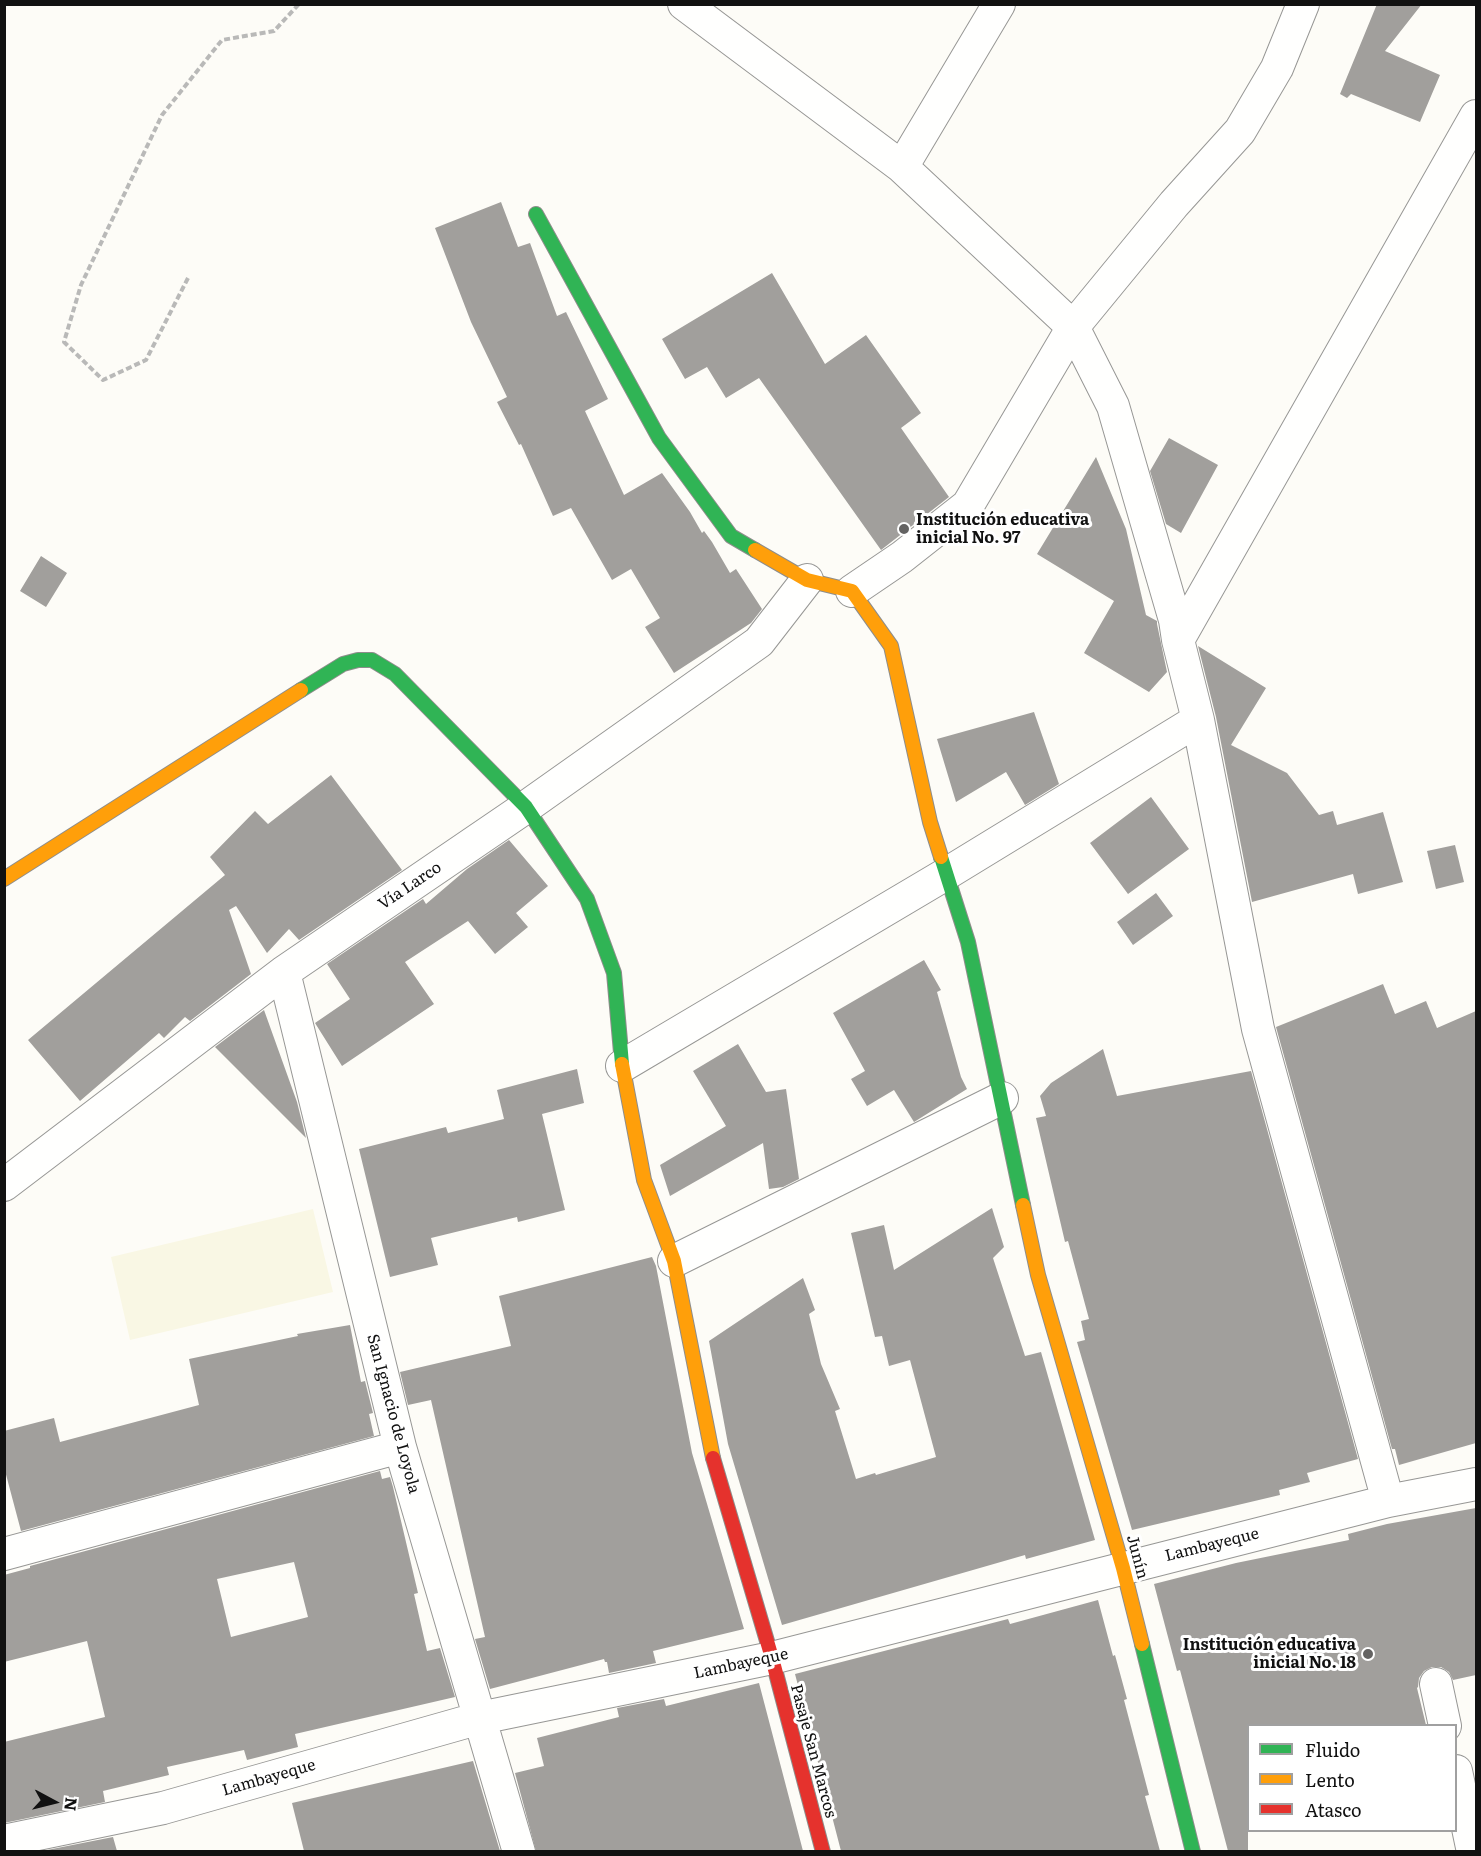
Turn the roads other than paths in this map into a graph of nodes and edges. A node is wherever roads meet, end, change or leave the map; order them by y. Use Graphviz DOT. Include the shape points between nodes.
graph roads {
  1 [pos="684,4"];
  2 [pos="999,4"];
  3 [pos="1303,4"];
  4 [pos="1476,116"];
  5 [pos="902,167"];
  6 [pos="536,214"];
  7 [pos="1073,327"];
  8 [pos="807,580"];
  9 [pos="852,591"];
  10 [pos="1178,639"];
  11 [pos="1198,720"];
  12 [pos="525,807"];
  13 [pos="946,874"];
  14 [pos="4,879"];
  15 [pos="284,972"];
  16 [pos="622,1066"];
  17 [pos="1002,1098"];
  18 [pos="4,1185"];
  19 [pos="674,1262"];
  20 [pos="400,1447"];
  21 [pos="1476,1484"];
  22 [pos="1388,1501"];
  23 [pos="4,1554"];
  24 [pos="1123,1568"];
  25 [pos="772,1658"];
  26 [pos="1436,1684"];
  27 [pos="480,1718"];
  28 [pos="1445,1724"];
  29 [pos="1457,1780"];
  30 [pos="4,1841"];
  31 [pos="519,1851"];
  32 [pos="823,1851"];
  33 [pos="1194,1851"];
  34 [pos="1473,1851"];
  1 -- 5 [label="street"];
  2 -- 5 [label="street"];
  3 -- 7 [label="street" via="1277,68 1240,131"];
  4 -- 10 [label="street"];
  5 -- 7 [label="street"];
  6 -- 8 [label="street" via="659,438 731,536"];
  7 -- 9 [label="street" via="968,505"];
  7 -- 10 [label="street" via="1113,406"];
  8 -- 9 [label="street"];
  8 -- 12 [label="street, Vía Larco" via="759,642"];
  9 -- 13 [label="street, Junín" via="891,646 930,822"];
  10 -- 11 [label="street"];
  11 -- 13 [label="street"];
  11 -- 22 [label="street" via="1258,1029"];
  12 -- 14 [label="street, Pasaje San Marcos" via="395,674 372,660 358,660 343,664"];
  12 -- 15 [label="street, Vía Larco"];
  12 -- 16 [label="street, Pasaje San Marcos" via="587,899 614,973"];
  13 -- 16 [label="street"];
  13 -- 17 [label="street, Junín" via="968,942"];
  15 -- 18 [label="street, Vía Larco"];
  15 -- 20 [label="street, San Ignacio de Loyola"];
  16 -- 19 [label="street, Pasaje San Marcos" via="644,1180"];
  17 -- 19 [label="street"];
  17 -- 24 [label="street, Junín" via="1038,1275"];
  19 -- 25 [label="street, Pasaje San Marcos" via="710,1448"];
  20 -- 23 [label="street"];
  20 -- 27 [label="street, San Ignacio de Loyola"];
  21 -- 22 [label="street, Lambayeque"];
  22 -- 24 [label="street, Lambayeque"];
  24 -- 25 [label="street, Lambayeque"];
  24 -- 33 [label="street, Junín"];
  25 -- 27 [label="street, Lambayeque"];
  25 -- 32 [label="street, Pasaje San Marcos"];
  26 -- 28 [label="street"];
  27 -- 30 [label="street, Lambayeque" via="163,1808"];
  27 -- 31 [label="street, San Ignacio de Loyola"];
  29 -- 34 [label="street"];
}
